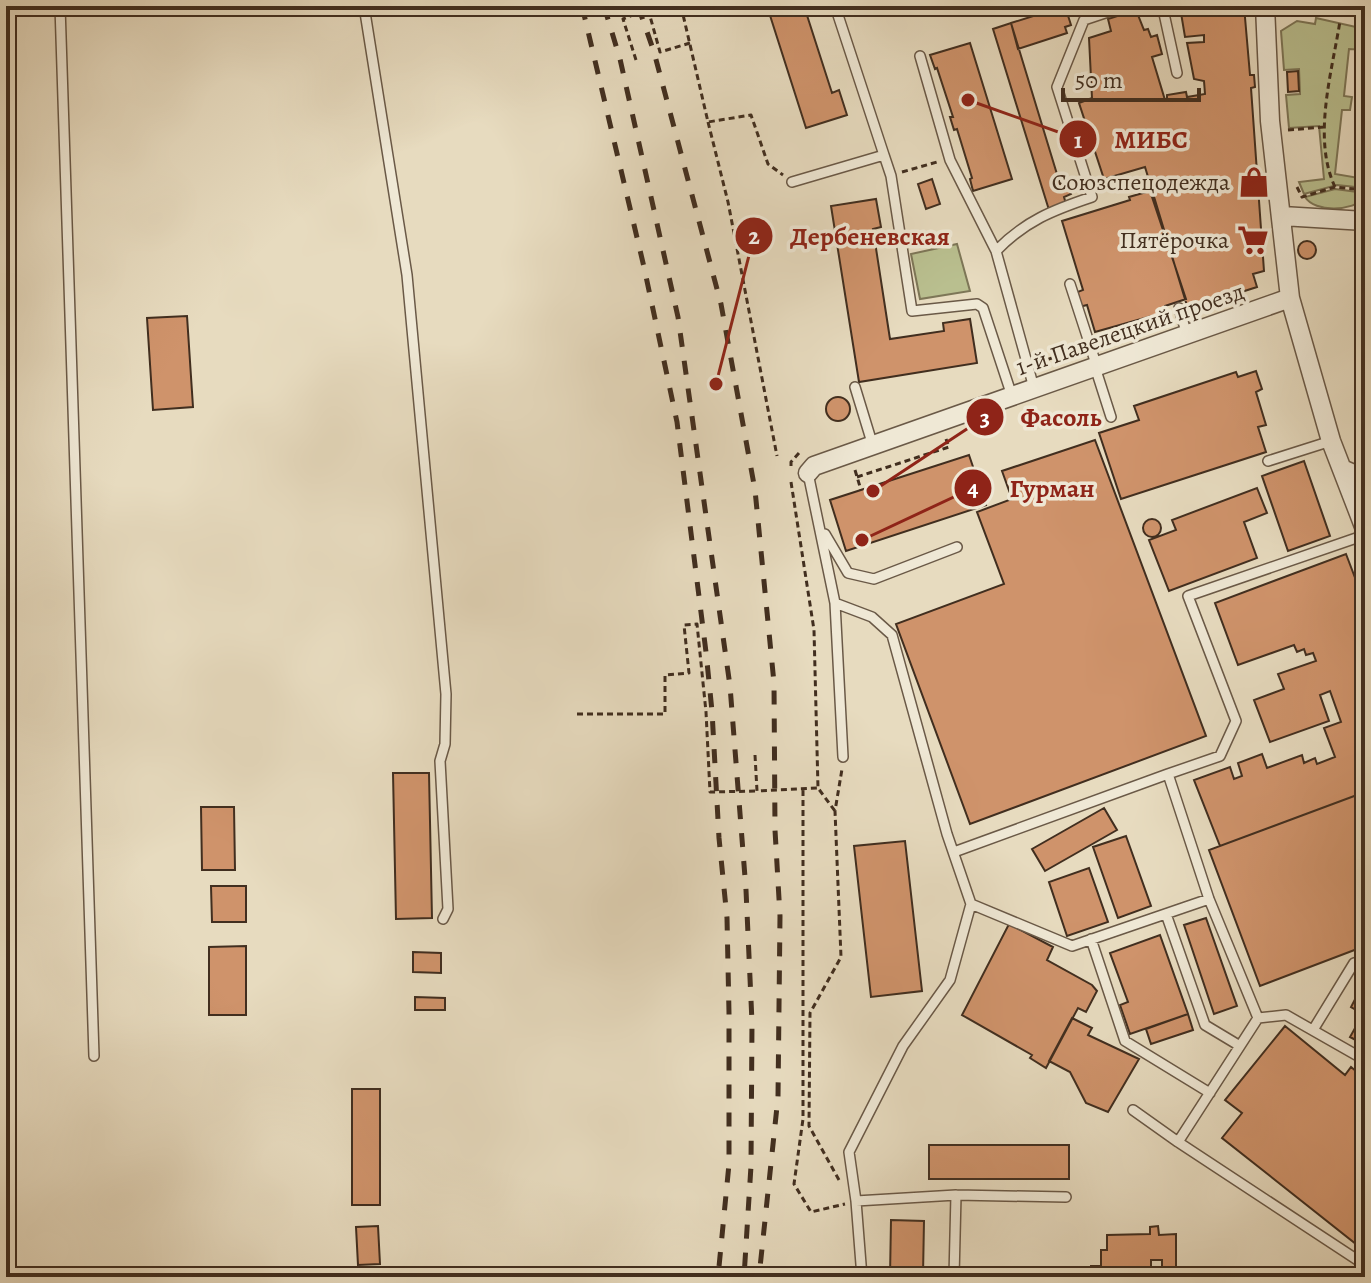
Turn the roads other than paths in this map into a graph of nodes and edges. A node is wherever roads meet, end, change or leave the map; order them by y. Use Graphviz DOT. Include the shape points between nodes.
graph roads {
  1 [pos="60,6"];
  2 [pos="364,6"];
  3 [pos="835,6"];
  4 [pos="1126,6"];
  5 [pos="1158,6"];
  6 [pos="1265,6"];
  7 [pos="1342,6"];
  8 [pos="1364,6"];
  9 [pos="920,56"];
  10 [pos="1177,73"];
  11 [pos="884,155"];
  12 [pos="792,182"];
  13 [pos="1282,216"];
  14 [pos="1365,221"];
  15 [pos="996,251"];
  16 [pos="1070,284"];
  17 [pos="1290,298"];
  18 [pos="1096,367"];
  19 [pos="855,387"];
  20 [pos="1034,388"];
  21 [pos="1012,396"];
  22 [pos="1111,417"];
  23 [pos="1331,441"];
  24 [pos="873,446"];
  25 [pos="1268,461"];
  26 [pos="1354,471"];
  27 [pos="808,473"];
  28 [pos="1361,502"];
  29 [pos="820,526"];
  30 [pos="1365,532"];
  31 [pos="957,547"];
  32 [pos="835,603"];
  33 [pos="843,757"];
  34 [pos="1168,774"];
  35 [pos="954,852"];
  36 [pos="1209,899"];
  37 [pos="971,904"];
  38 [pos="1166,914"];
  39 [pos="443,919"];
  40 [pos="1091,939"];
  41 [pos="1365,960"];
  42 [pos="1258,1018"];
  43 [pos="1313,1030"];
  44 [pos="1240,1046"];
  45 [pos="94,1056"];
  46 [pos="1365,1060"];
  47 [pos="1210,1093"];
  48 [pos="1133,1110"];
  49 [pos="1178,1142"];
  50 [pos="956,1195"];
  51 [pos="1066,1197"];
  52 [pos="856,1201"];
  53 [pos="1365,1265"];
  54 [pos="862,1277"];
  55 [pos="954,1277"];
  1 -- 45 [label="lane"];
  2 -- 39 [label="lane" via="407,275 446,694 440,761 448,909"];
  3 -- 11 [label="lane"];
  4 -- 15 [label="lane" via="1084,20 1057,87 1092,197 1047,212"];
  5 -- 10 [label="lane"];
  6 -- 13 [label="street" via="1270,121"];
  7 -- 8 [label="lane" via="1362,13"];
  9 -- 15 [label="lane" via="950,160"];
  11 -- 12 [label="lane"];
  11 -- 21 [label="lane" via="912,311 977,304 983,308"];
  13 -- 14 [label="street"];
  13 -- 17 [label="street"];
  15 -- 20 [label="lane"];
  16 -- 18 [label="lane"];
  17 -- 18 [label="street, 1-й Павелецкий проезд" via="1183,319"];
  17 -- 23 [label="street"];
  18 -- 20 [label="street, 1-й Павелецкий проезд"];
  18 -- 22 [label="lane"];
  19 -- 24 [label="lane"];
  20 -- 21 [label="street, 1-й Павелецкий проезд"];
  21 -- 24 [label="street, 1-й Павелецкий проезд"];
  23 -- 25 [label="lane"];
  23 -- 26 [label="street"];
  24 -- 27 [label="street, 1-й Павелецкий проезд" via="814,466"];
  26 -- 28 [label="street"];
  27 -- 29 [label="lane"];
  28 -- 30 [label="street"];
  29 -- 31 [label="lane" via="848,573 874,579"];
  29 -- 32 [label="lane"];
  30 -- 34 [label="lane" via="1188,596 1236,721 1220,756"];
  32 -- 33 [label="lane"];
  32 -- 35 [label="lane" via="872,617 892,635"];
  34 -- 35 [label="lane"];
  34 -- 36 [label="lane"];
  35 -- 37 [label="lane"];
  36 -- 38 [label="lane"];
  36 -- 42 [label="lane"];
  37 -- 40 [label="lane" via="1072,946"];
  37 -- 52 [label="lane" via="950,980 903,1046 849,1152"];
  38 -- 40 [label="lane"];
  38 -- 44 [label="lane" via="1205,1025"];
  40 -- 47 [label="lane" via="1125,1041"];
  41 -- 43 [label="lane" via="1354,963"];
  42 -- 43 [label="lane" via="1286,1015"];
  42 -- 44 [label="lane"];
  43 -- 46 [label="lane"];
  44 -- 47 [label="lane"];
  47 -- 49 [label="lane"];
  48 -- 49 [label="lane"];
  49 -- 53 [label="lane"];
  50 -- 51 [label="lane"];
  50 -- 52 [label="lane"];
  50 -- 55 [label="lane"];
  52 -- 54 [label="lane"];
}
